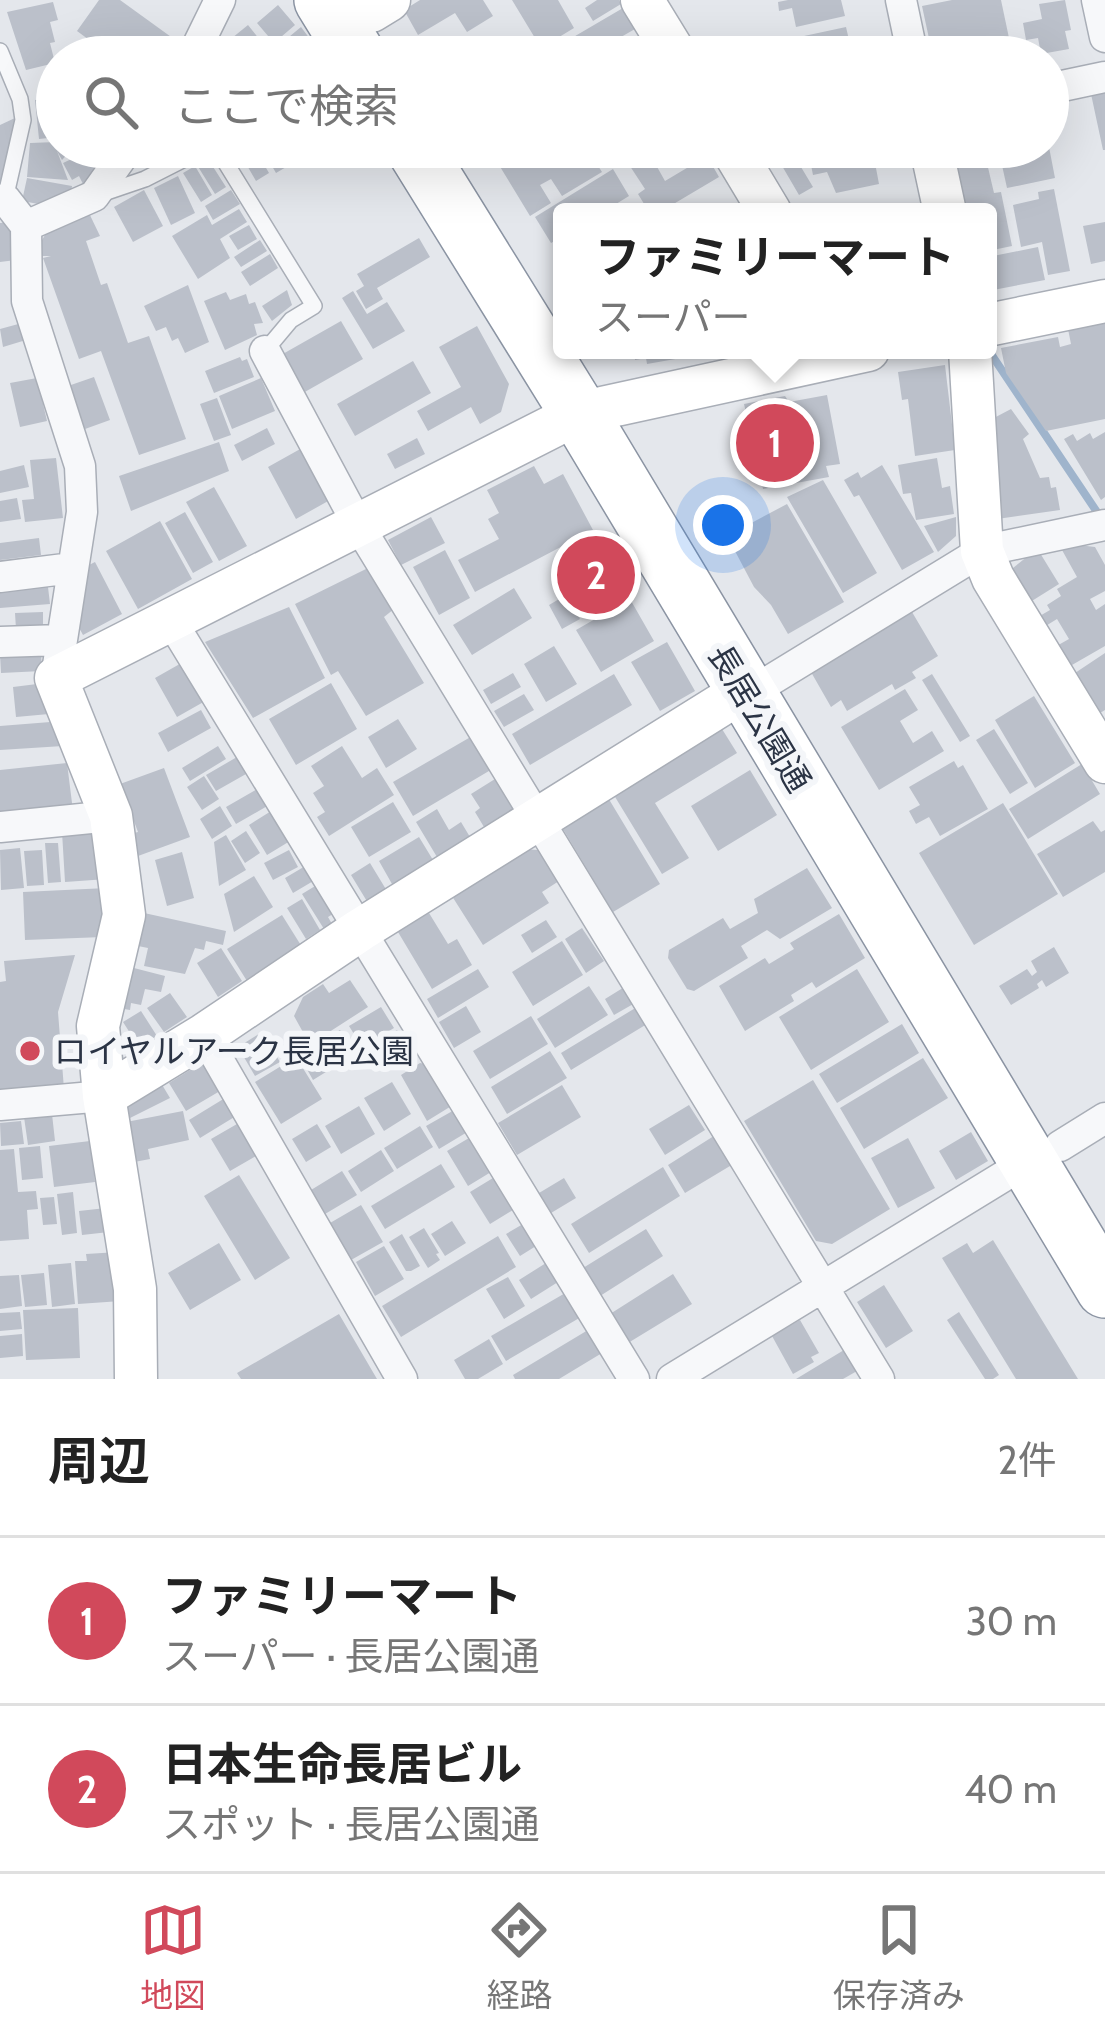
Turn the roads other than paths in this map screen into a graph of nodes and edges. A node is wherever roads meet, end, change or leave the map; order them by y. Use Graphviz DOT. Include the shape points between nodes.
graph roads {
  1 [pos="220,0"];
  2 [pos="642,0"];
  3 [pos="901,0"];
  4 [pos="1097,0"];
  5 [pos="202,36"];
  6 [pos="664,36"];
  7 [pos="909,36"];
  8 [pos="1105,37"];
  9 [pos="0,51"];
  10 [pos="1105,77"];
  11 [pos="1069,85"];
  12 [pos="114,168"];
  13 [pos="168,168"];
  14 [pos="225,168"];
  15 [pos="428,168"];
  16 [pos="464,168"];
  17 [pos="744,168"];
  18 [pos="936,168"];
  19 [pos="94,196"];
  20 [pos="3,200"];
  21 [pos="765,203"];
  22 [pos="942,203"];
  23 [pos="26,226"];
  24 [pos="1105,301"];
  25 [pos="553,319"];
  26 [pos="997,323"];
  27 [pos="265,351"];
  28 [pos="553,352"];
  29 [pos="558,359"];
  30 [pos="575,359"];
  31 [pos="822,359"];
  32 [pos="971,359"];
  33 [pos="592,409"];
  34 [pos="357,524"];
  35 [pos="1100,532"];
  36 [pos="982,550"];
  37 [pos="72,568"];
  38 [pos="0,577"];
  39 [pos="170,619"];
  40 [pos="0,642"];
  41 [pos="58,659"];
  42 [pos="757,686"];
  43 [pos="1105,762"];
  44 [pos="111,816"];
  45 [pos="538,820"];
  46 [pos="0,826"];
  47 [pos="360,930"];
  48 [pos="204,1036"];
  49 [pos="104,1096"];
  50 [pos="0,1105"];
  51 [pos="1064,1142"];
  52 [pos="1105,1220"];
  53 [pos="823,1287"];
  54 [pos="1105,1289"];
  55 [pos="136,1379"];
  56 [pos="402,1379"];
  57 [pos="634,1379"];
  58 [pos="672,1379"];
  59 [pos="879,1379"];
  1 -- 5 [label="street"];
  2 -- 6 [label="street"];
  3 -- 7 [label="street"];
  4 -- 8 [label="street"];
  9 -- 20 [label="lane" via="23,120"];
  10 -- 11 [label="street"];
  12 -- 19 [label="street"];
  13 -- 19 [label="lane"];
  14 -- 27 [label="lane" via="314,306"];
  15 -- 28 [label="highway, 長居公園通"];
  16 -- 25 [label="highway"];
  17 -- 21 [label="street"];
  18 -- 22 [label="street"];
  19 -- 23 [label="street"];
  20 -- 23 [label="street"];
  23 -- 37 [label="street" via="27,301 80,466"];
  24 -- 26 [label="street"];
  27 -- 34 [label="street"];
  29 -- 33 [label="highway, 長居公園通"];
  30 -- 33 [label="highway, 長居公園通"];
  31 -- 33 [label="street"];
  32 -- 36 [label="street"];
  33 -- 34 [label="street"];
  33 -- 42 [label="highway, 長居公園通"];
  34 -- 39 [label="street"];
  34 -- 45 [label="street"];
  35 -- 36 [label="street"];
  36 -- 42 [label="street"];
  36 -- 43 [label="street"];
  37 -- 38 [label="street"];
  37 -- 41 [label="street"];
  39 -- 41 [label="street"];
  39 -- 47 [label="street"];
  40 -- 41 [label="street"];
  41 -- 44 [label="street"];
  42 -- 45 [label="street"];
  42 -- 51 [label="highway, 長居公園通"];
  44 -- 46 [label="street"];
  44 -- 49 [label="street" via="124,916 98,1026"];
  45 -- 47 [label="street"];
  45 -- 53 [label="street"];
  47 -- 48 [label="street"];
  47 -- 57 [label="street"];
  48 -- 49 [label="street"];
  48 -- 56 [label="street"];
  49 -- 50 [label="street"];
  49 -- 55 [label="street" via="135,1289"];
  51 -- 52 [label="highway, 長居公園通"];
  51 -- 53 [label="street"];
  51 -- 54 [label="highway, 長居公園通"];
  53 -- 58 [label="street"];
  53 -- 59 [label="street"];
}
